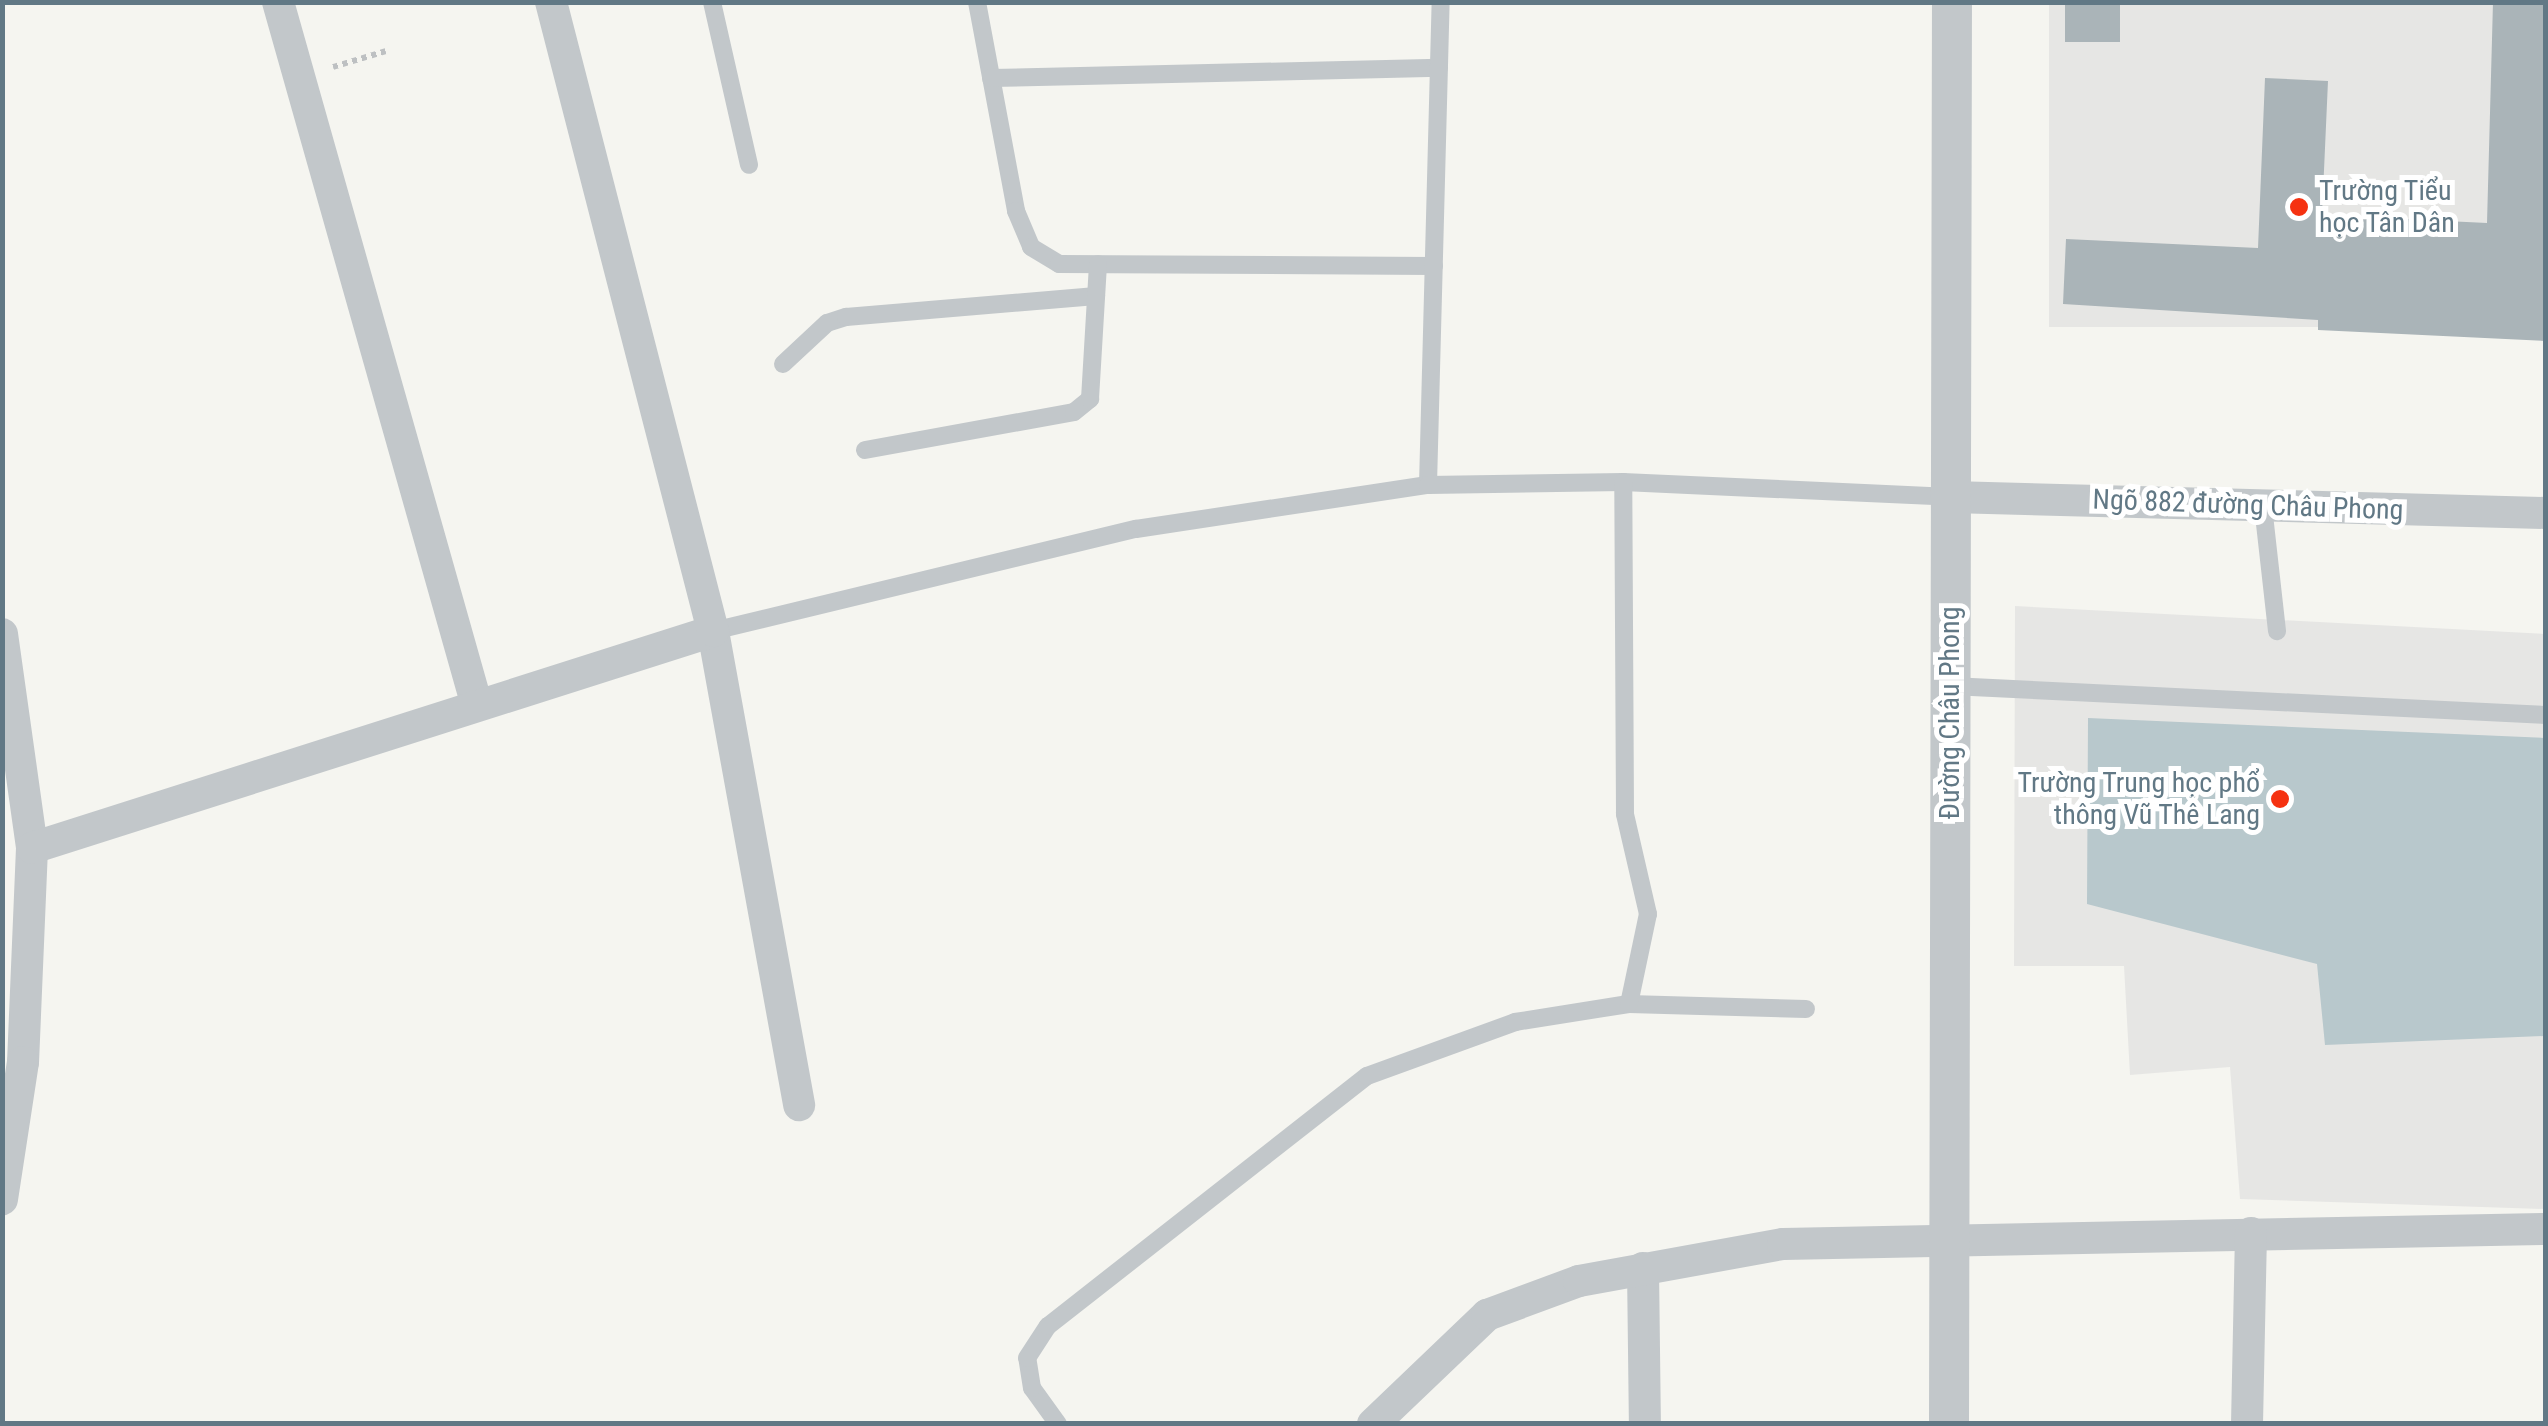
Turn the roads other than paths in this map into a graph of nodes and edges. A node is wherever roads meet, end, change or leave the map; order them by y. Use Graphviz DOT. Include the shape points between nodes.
graph roads {
  1 [pos="278,2"];
  2 [pos="552,2"];
  3 [pos="712,2"];
  4 [pos="977,2"];
  5 [pos="1441,2"];
  6 [pos="1952,2"];
  7 [pos="1439,68"];
  8 [pos="991,78"];
  9 [pos="748,165"];
  10 [pos="1098,264"];
  11 [pos="1434,266"];
  12 [pos="1096,296"];
  13 [pos="783,364"];
  14 [pos="865,450"];
  15 [pos="1623,482"];
  16 [pos="1428,484"];
  17 [pos="1951,497"];
  18 [pos="2262,506"];
  19 [pos="2546,513"];
  20 [pos="712,630"];
  21 [pos="2276,631"];
  22 [pos="2,634"];
  23 [pos="1950,686"];
  24 [pos="476,702"];
  25 [pos="2546,715"];
  26 [pos="32,848"];
  27 [pos="1630,1004"];
  28 [pos="1806,1010"];
  29 [pos="799,1106"];
  30 [pos="2,1199"];
  31 [pos="2546,1229"];
  32 [pos="2250,1232"];
  33 [pos="1948,1236"];
  34 [pos="1643,1268"];
  35 [pos="1058,1424"];
  36 [pos="1373,1424"];
  37 [pos="1645,1424"];
  38 [pos="1949,1424"];
  39 [pos="2247,1424"];
  1 -- 24 [label="street"];
  2 -- 20 [label="street"];
  3 -- 9 [label="lane"];
  4 -- 8 [label="lane"];
  5 -- 7 [label="lane"];
  6 -- 17 [label="street, Đường Châu Phong"];
  7 -- 8 [label="lane"];
  7 -- 11 [label="lane"];
  8 -- 10 [label="lane" via="1016,212 1031,246 1059,264"];
  10 -- 11 [label="lane"];
  10 -- 12 [label="lane"];
  11 -- 16 [label="lane"];
  12 -- 13 [label="lane" via="846,317 827,324"];
  12 -- 14 [label="lane" via="1090,399 1074,412"];
  15 -- 16 [label="lane"];
  15 -- 17 [label="lane"];
  15 -- 27 [label="lane" via="1625,814 1648,914"];
  16 -- 20 [label="lane" via="1136,529"];
  17 -- 18 [label="street, Ngõ 882 đường Châu Phong"];
  17 -- 23 [label="street, Đường Châu Phong"];
  18 -- 19 [label="street, Ngõ 882 đường Châu Phong"];
  18 -- 21 [label="lane"];
  20 -- 24 [label="street"];
  20 -- 29 [label="street"];
  22 -- 26 [label="street"];
  23 -- 25 [label="lane"];
  23 -- 33 [label="street, Đường Châu Phong"];
  24 -- 26 [label="street"];
  26 -- 30 [label="street" via="22,1062"];
  27 -- 28 [label="lane"];
  27 -- 35 [label="lane" via="1515,1022 1367,1076 1048,1326 1027,1358 1032,1388"];
  31 -- 32 [label="street"];
  32 -- 33 [label="street"];
  32 -- 39 [label="street"];
  33 -- 34 [label="street" via="1783,1244"];
  33 -- 38 [label="street, Đường Châu Phong"];
  34 -- 36 [label="street" via="1579,1281 1487,1316"];
  34 -- 37 [label="street"];
}
